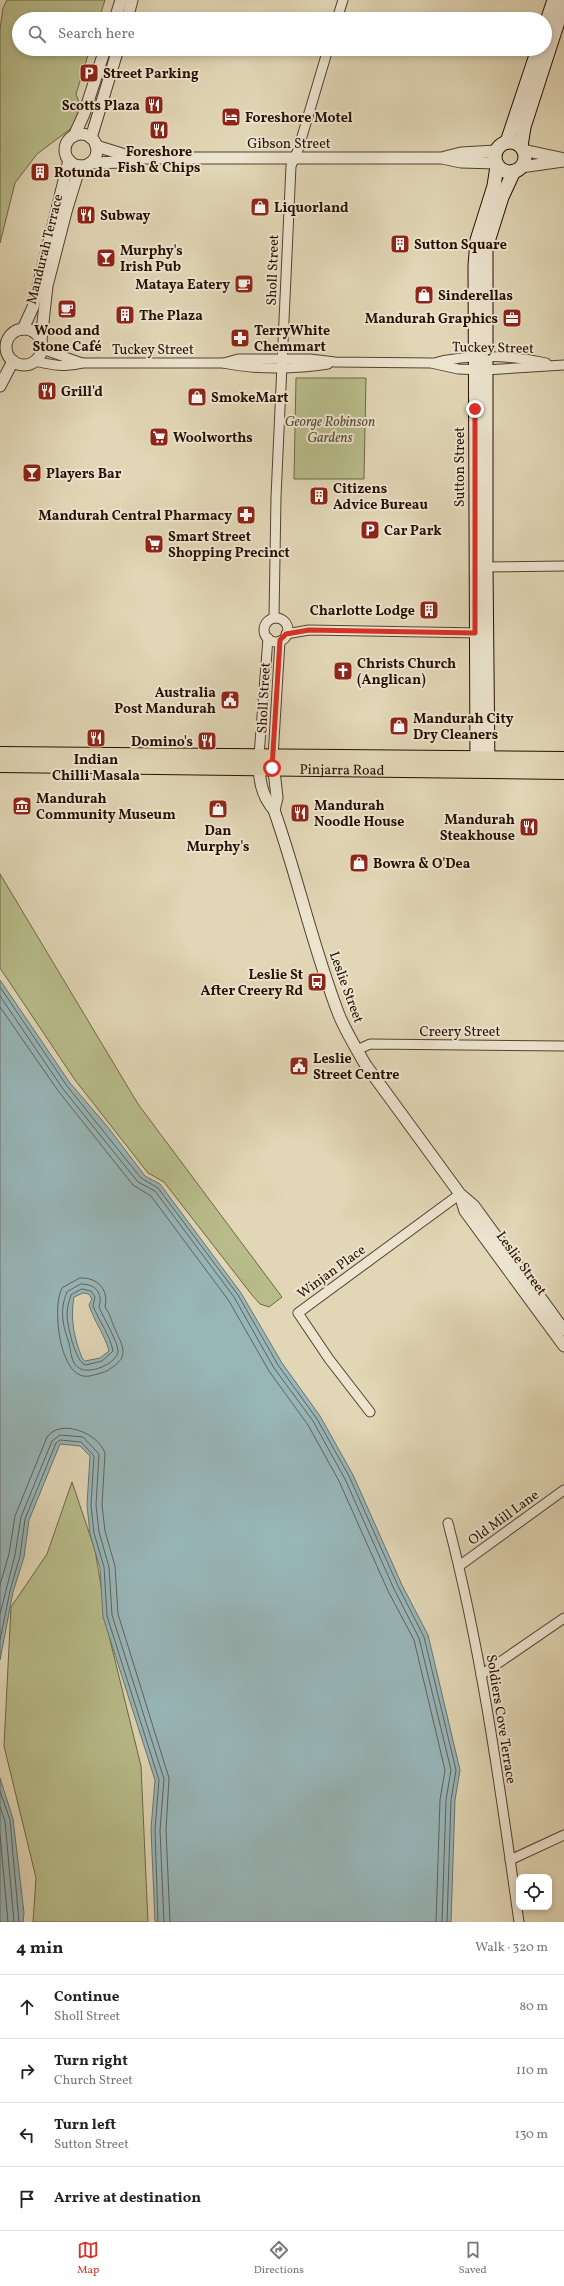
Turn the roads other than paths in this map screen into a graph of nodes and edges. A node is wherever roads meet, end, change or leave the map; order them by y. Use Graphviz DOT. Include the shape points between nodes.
graph roads {
  1 [pos="121,0"];
  2 [pos="132,0"];
  3 [pos="343,0"];
  4 [pos="554,0"];
  5 [pos="564,3"];
  6 [pos="117,12"];
  7 [pos="129,12"];
  8 [pos="339,12"];
  9 [pos="550,12"];
  10 [pos="552,40"];
  11 [pos="103,56"];
  12 [pos="116,56"];
  13 [pos="326,56"];
  14 [pos="536,56"];
  15 [pos="547,56"];
  16 [pos="74,136"];
  17 [pos="94,142"];
  18 [pos="507,142"];
  19 [pos="522,148"];
  20 [pos="135,158"];
  21 [pos="294,158"];
  22 [pos="68,160"];
  23 [pos="496,160"];
  24 [pos="564,160"];
  25 [pos="86,164"];
  26 [pos="517,169"];
  27 [pos="23,329"];
  28 [pos="41,344"];
  29 [pos="13,361"];
  30 [pos="35,361"];
  31 [pos="82,363"];
  32 [pos="282,363"];
  33 [pos="480,364"];
  34 [pos="560,365"];
  35 [pos="0,386"];
  36 [pos="564,566"];
  37 [pos="481,567"];
  38 [pos="274,618"];
  39 [pos="284,621"];
  40 [pos="309,630"];
  41 [pos="481,633"];
  42 [pos="283,637"];
  43 [pos="268,638"];
  44 [pos="0,754"];
  45 [pos="564,759"];
  46 [pos="266,762"];
  47 [pos="482,764"];
  48 [pos="0,766"];
  49 [pos="564,772"];
  50 [pos="564,1046"];
  51 [pos="357,1050"];
  52 [pos="460,1194"];
  53 [pos="564,1330"];
  54 [pos="564,1346"];
  55 [pos="370,1412"];
  56 [pos="564,1490"];
  57 [pos="448,1523"];
  58 [pos="459,1566"];
  59 [pos="564,1618"];
  60 [pos="481,1675"];
  61 [pos="564,1835"];
  62 [pos="510,1860"];
  63 [pos="519,1922"];
  1 -- 6 [label="street"];
  2 -- 7 [label="street"];
  3 -- 8 [label="street"];
  4 -- 9 [label="main road"];
  5 -- 10 [label="main road"];
  11 -- 16 [label="street"];
  12 -- 17 [label="street"];
  13 -- 21 [label="street, Sholl Street"];
  14 -- 18 [label="main road"];
  15 -- 19 [label="main road" via="524,126"];
  16 -- 17 [label="street" via="83,135"];
  16 -- 22 [label="street" via="66,146"];
  17 -- 20 [label="street, Gibson Street"];
  17 -- 25 [label="street" via="96,155"];
  18 -- 19 [label="main road"];
  18 -- 23 [label="main road" via="498,146"];
  19 -- 24 [label="street"];
  19 -- 26 [label="main road" via="525,159"];
  20 -- 21 [label="street, Gibson Street"];
  20 -- 25 [label="street, Gibson Street" via="124,162"];
  21 -- 23 [label="street, Gibson Street" via="442,158 461,153"];
  21 -- 32 [label="street, Sholl Street" via="290,181"];
  22 -- 25 [label="street"];
  22 -- 27 [label="street, Mandurah Terrace" via="33,307"];
  23 -- 26 [label="main road" via="505,171"];
  23 -- 33 [label="main road, Sutton Street" via="494,186 477,240"];
  24 -- 26 [label="street"];
  25 -- 28 [label="street, Mandurah Terrace" via="67,208 47,286"];
  26 -- 33 [label="main road, Sutton Street" via="502,197 486,248"];
  27 -- 28 [label="street" via="34,332"];
  27 -- 29 [label="street" via="13,333 7,342 7,352"];
  28 -- 30 [label="street"];
  28 -- 31 [label="street, Tuckey Street"];
  29 -- 30 [label="street" via="24,365"];
  29 -- 35 [label="street"];
  30 -- 31 [label="street, Tuckey Street" via="56,366"];
  31 -- 32 [label="street, Tuckey Street" via="224,363 238,359"];
  32 -- 33 [label="street, Tuckey Street" via="310,359 335,362 431,363 458,369"];
  32 -- 38 [label="street, Sholl Street"];
  33 -- 34 [label="street, Tuckey Street" via="528,359"];
  33 -- 37 [label="main road, Sutton Street"];
  36 -- 37 [label="street"];
  37 -- 41 [label="main road, Sutton Street"];
  38 -- 39 [label="street"];
  38 -- 43 [label="street" via="267,621 264,628"];
  39 -- 40 [label="street"];
  39 -- 42 [label="street" via="287,629"];
  40 -- 41 [label="street"];
  40 -- 42 [label="street"];
  41 -- 47 [label="main road, Sutton Street"];
  42 -- 43 [label="street"];
  42 -- 46 [label="street, Sholl Street"];
  43 -- 46 [label="street, Sholl Street"];
  44 -- 46 [label="main road, Pinjarra Road"];
  45 -- 47 [label="main road, Pinjarra Road"];
  46 -- 47 [label="main road, Pinjarra Road"];
  46 -- 48 [label="main road, Pinjarra Road"];
  46 -- 51 [label="street, Leslie Street" via="277,798 274,810 328,982 340,1017"];
  47 -- 49 [label="main road, Pinjarra Road"];
  50 -- 51 [label="street, Creery Street" via="370,1044"];
  51 -- 52 [label="street, Leslie Street"];
  52 -- 53 [label="street, Leslie Street" via="474,1206"];
  52 -- 54 [label="street, Leslie Street" via="465,1211"];
  52 -- 55 [label="street, Winjan Place" via="298,1313"];
  56 -- 58 [label="street, Old Mill Lane"];
  57 -- 58 [label="street, Soldiers Cove Terrace"];
  58 -- 60 [label="street, Soldiers Cove Terrace"];
  59 -- 60 [label="street"];
  60 -- 62 [label="street, Soldiers Cove Terrace"];
  61 -- 62 [label="street"];
  62 -- 63 [label="street, Soldiers Cove Terrace"];
}
